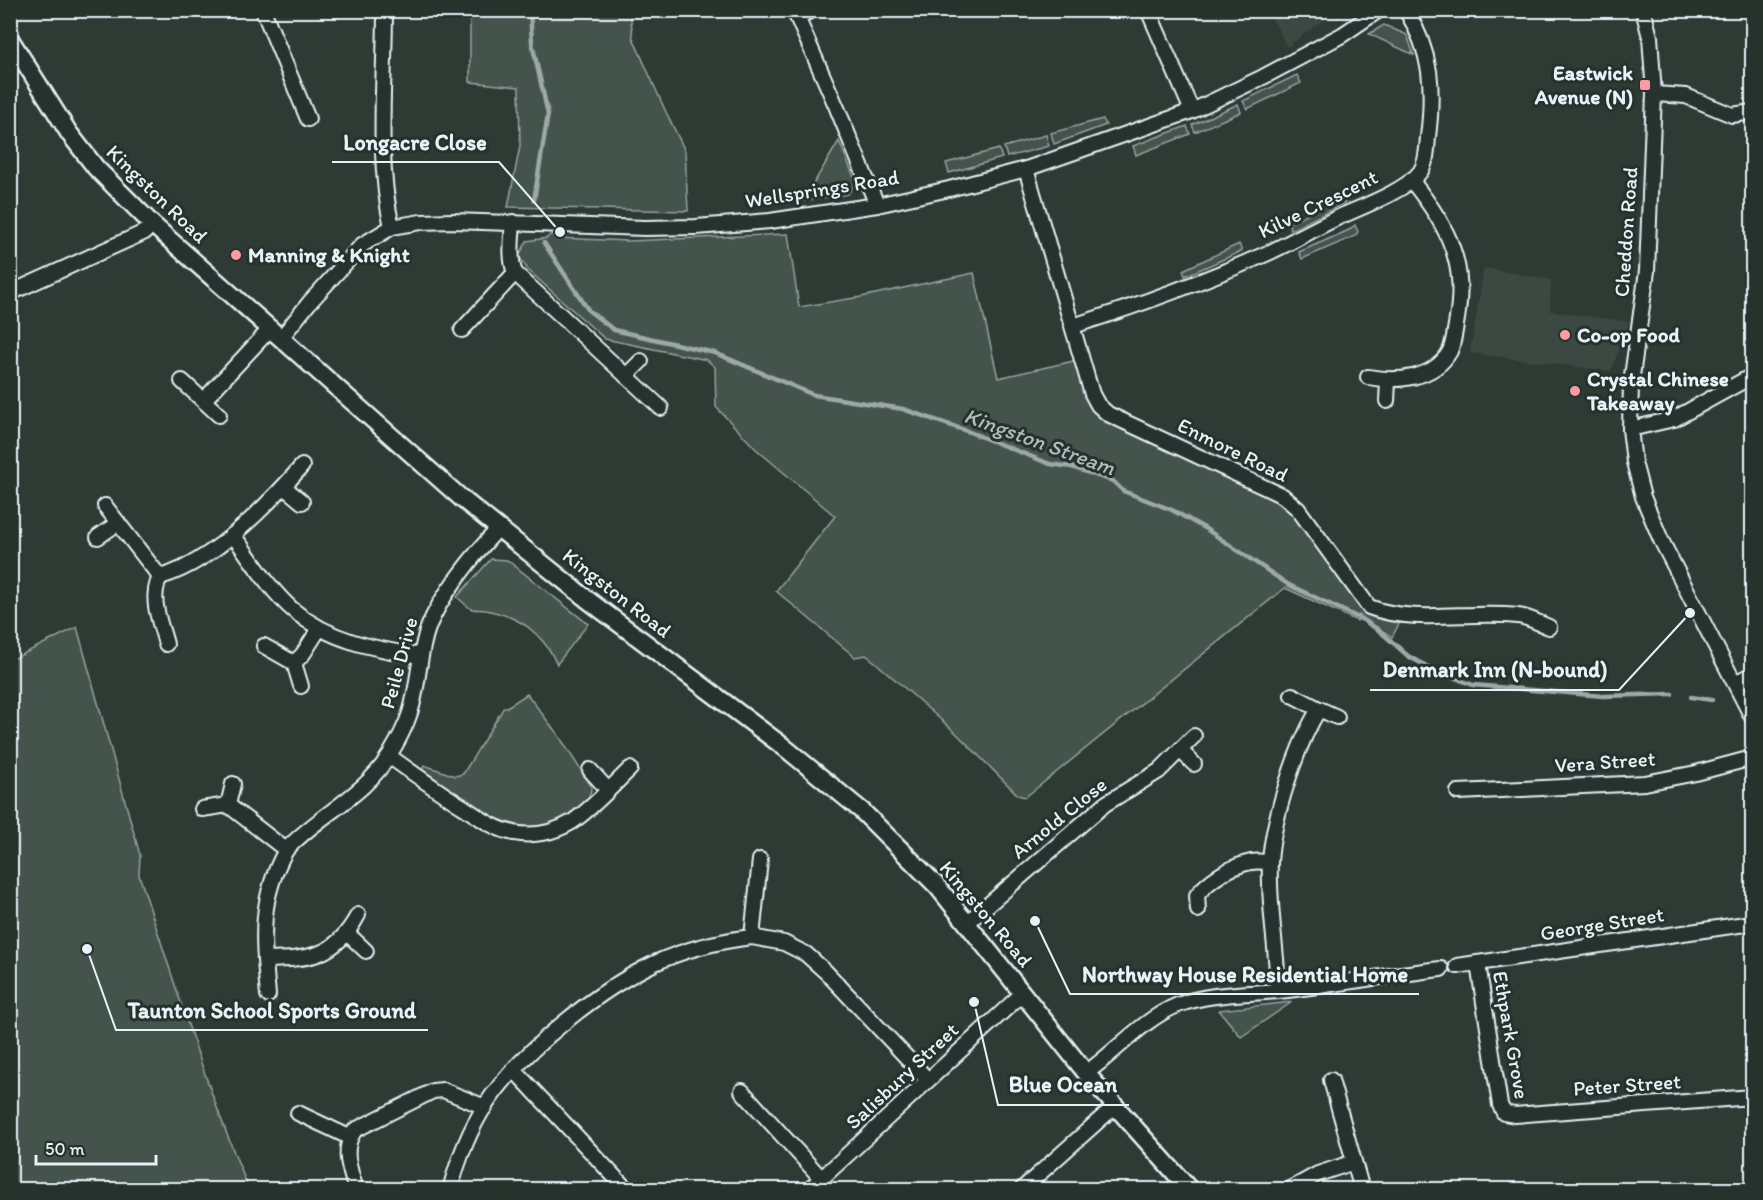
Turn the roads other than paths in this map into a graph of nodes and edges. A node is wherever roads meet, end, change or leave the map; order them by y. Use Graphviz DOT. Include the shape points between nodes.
graph roads {
  1 [pos="264,10"];
  2 [pos="385,10"];
  3 [pos="812,10"];
  4 [pos="1148,10"];
  5 [pos="1379,10"];
  6 [pos="1406,10"];
  7 [pos="1643,10"];
  8 [pos="796,14"];
  9 [pos="10,39"];
  10 [pos="1654,94"];
  11 [pos="1192,111"];
  12 [pos="1752,112"];
  13 [pos="308,119"];
  14 [pos="1026,169"];
  15 [pos="1411,180"];
  16 [pos="877,205"];
  17 [pos="513,222"];
  18 [pos="152,224"];
  19 [pos="392,227"];
  20 [pos="515,273"];
  21 [pos="10,293"];
  22 [pos="1073,326"];
  23 [pos="462,330"];
  24 [pos="276,333"];
  25 [pos="641,361"];
  26 [pos="626,376"];
  27 [pos="1752,376"];
  28 [pos="1368,377"];
  29 [pos="182,381"];
  30 [pos="1388,381"];
  31 [pos="204,400"];
  32 [pos="1386,401"];
  33 [pos="661,408"];
  34 [pos="219,415"];
  35 [pos="1630,429"];
  36 [pos="302,466"];
  37 [pos="284,487"];
  38 [pos="302,502"];
  39 [pos="105,506"];
  40 [pos="118,523"];
  41 [pos="499,528"];
  42 [pos="233,535"];
  43 [pos="99,537"];
  44 [pos="160,577"];
  45 [pos="1549,627"];
  46 [pos="319,629"];
  47 [pos="166,644"];
  48 [pos="264,646"];
  49 [pos="421,656"];
  50 [pos="294,663"];
  51 [pos="1752,675"];
  52 [pos="1736,682"];
  53 [pos="301,686"];
  54 [pos="1292,695"];
  55 [pos="1319,709"];
  56 [pos="1337,717"];
  57 [pos="1752,717"];
  58 [pos="1194,736"];
  59 [pos="1180,750"];
  60 [pos="389,756"];
  61 [pos="1752,758"];
  62 [pos="1194,764"];
  63 [pos="630,769"];
  64 [pos="590,770"];
  65 [pos="233,783"];
  66 [pos="608,790"];
  67 [pos="1458,792"];
  68 [pos="228,805"];
  69 [pos="202,809"];
  70 [pos="286,850"];
  71 [pos="760,860"];
  72 [pos="1270,862"];
  73 [pos="1198,910"];
  74 [pos="358,915"];
  75 [pos="967,923"];
  76 [pos="1752,923"];
  77 [pos="348,934"];
  78 [pos="752,937"];
  79 [pos="366,951"];
  80 [pos="265,960"];
  81 [pos="1478,964"];
  82 [pos="1457,966"];
  83 [pos="1442,969"];
  84 [pos="1278,991"];
  85 [pos="1023,993"];
  86 [pos="268,995"];
  87 [pos="514,1070"];
  88 [pos="1086,1072"];
  89 [pos="928,1080"];
  90 [pos="1331,1080"];
  91 [pos="742,1091"];
  92 [pos="1752,1097"];
  93 [pos="1115,1106"];
  94 [pos="485,1107"];
  95 [pos="298,1113"];
  96 [pos="1504,1113"];
  97 [pos="349,1137"];
  98 [pos="1354,1162"];
  99 [pos="822,1179"];
  100 [pos="356,1190"];
  101 [pos="450,1190"];
  102 [pos="627,1190"];
  103 [pos="809,1190"];
  104 [pos="1021,1190"];
  105 [pos="1190,1190"];
  106 [pos="1289,1190"];
  107 [pos="1362,1190"];
  1 -- 13 [label="street"];
  2 -- 19 [label="street" via="383,152"];
  3 -- 8 [label="street"];
  4 -- 11 [label="street"];
  5 -- 11 [label="street, Wellsprings Road" via="1342,35"];
  6 -- 15 [label="street, Kilve Crescent" via="1426,53 1432,105 1421,171"];
  7 -- 10 [label="street, Cheddon Road" via="1650,37"];
  8 -- 16 [label="street"];
  9 -- 18 [label="street, Kingston Road" via="76,142 96,168"];
  10 -- 12 [label="street" via="1686,96 1732,115"];
  10 -- 35 [label="street, Cheddon Road" via="1647,271 1631,382"];
  11 -- 14 [label="street, Wellsprings Road"];
  14 -- 16 [label="street, Wellsprings Road"];
  14 -- 22 [label="street, Enmore Road"];
  15 -- 22 [label="street, Kilve Crescent" via="1270,252"];
  15 -- 30 [label="street" via="1451,245 1461,293 1450,351 1436,366 1418,376"];
  16 -- 17 [label="street, Wellsprings Road" via="696,227"];
  17 -- 19 [label="street, Wellsprings Road" via="421,222"];
  17 -- 20 [label="street"];
  18 -- 21 [label="street" via="145,232"];
  18 -- 24 [label="street, Kingston Road"];
  19 -- 24 [label="street, Wellsprings Road" via="362,245"];
  20 -- 23 [label="street"];
  20 -- 26 [label="street"];
  22 -- 45 [label="street, Enmore Road" via="1098,405 1108,414 1284,496 1298,509 1369,607 1383,613 1409,615 1519,616"];
  24 -- 31 [label="street, Wellsprings Road"];
  24 -- 41 [label="street, Kingston Road"];
  25 -- 26 [label="street"];
  26 -- 33 [label="street"];
  27 -- 35 [label="street" via="1674,419"];
  28 -- 30 [label="street"];
  29 -- 31 [label="street"];
  30 -- 32 [label="street"];
  31 -- 34 [label="street"];
  35 -- 52 [label="street, Cheddon Road" via="1643,497 1661,540"];
  36 -- 37 [label="street"];
  37 -- 38 [label="street"];
  37 -- 42 [label="street"];
  39 -- 40 [label="street"];
  40 -- 43 [label="street"];
  40 -- 44 [label="street"];
  41 -- 49 [label="street, Peile Drive" via="435,610"];
  41 -- 75 [label="street, Kingston Road" via="862,811 937,886"];
  42 -- 44 [label="street" via="180,572"];
  42 -- 46 [label="street" via="276,592"];
  44 -- 47 [label="street" via="153,599"];
  46 -- 49 [label="street" via="373,649"];
  46 -- 50 [label="street"];
  48 -- 50 [label="street"];
  49 -- 60 [label="street, Peile Drive" via="410,712"];
  50 -- 53 [label="street"];
  51 -- 52 [label="street"];
  52 -- 57 [label="street, Cheddon Road"];
  54 -- 55 [label="street"];
  55 -- 56 [label="street"];
  55 -- 72 [label="street" via="1291,770"];
  58 -- 59 [label="street, Arnold Close"];
  59 -- 62 [label="street"];
  59 -- 75 [label="street, Arnold Close" via="1159,771 1105,804"];
  60 -- 66 [label="street" via="475,814 514,833 557,829"];
  60 -- 70 [label="street, Peile Drive" via="363,787"];
  61 -- 67 [label="street, Vera Street" via="1645,783"];
  63 -- 66 [label="street"];
  64 -- 66 [label="street"];
  65 -- 68 [label="street"];
  68 -- 69 [label="street"];
  68 -- 70 [label="street"];
  70 -- 80 [label="street, Peile Drive" via="266,900"];
  71 -- 78 [label="street"];
  72 -- 73 [label="street" via="1251,862 1234,868 1206,885 1197,895"];
  72 -- 84 [label="street"];
  74 -- 77 [label="street"];
  75 -- 85 [label="street, Kingston Road"];
  76 -- 81 [label="street, George Street"];
  77 -- 79 [label="street"];
  77 -- 80 [label="street" via="322,953"];
  78 -- 87 [label="street" via="721,940 654,964 590,1004"];
  78 -- 89 [label="street" via="784,943 806,954"];
  80 -- 86 [label="street, Peile Drive"];
  81 -- 82 [label="street, George Street"];
  81 -- 96 [label="street, Ethpark Grove"];
  83 -- 84 [label="street"];
  84 -- 88 [label="street" via="1221,995 1178,1005 1135,1032"];
  85 -- 88 [label="street, Kingston Road"];
  85 -- 89 [label="street, Salisbury Street"];
  87 -- 94 [label="street"];
  87 -- 102 [label="street"];
  88 -- 93 [label="street, Kingston Road"];
  89 -- 99 [label="street, Salisbury Street"];
  90 -- 98 [label="street"];
  91 -- 99 [label="street"];
  92 -- 96 [label="street, Peter Street"];
  93 -- 104 [label="street"];
  93 -- 105 [label="street, Kingston Road"];
  94 -- 97 [label="street" via="443,1090 433,1090 368,1122"];
  94 -- 101 [label="street" via="459,1159"];
  95 -- 97 [label="street"];
  97 -- 100 [label="street" via="347,1157"];
  98 -- 106 [label="street" via="1318,1174"];
  98 -- 107 [label="street"];
  99 -- 103 [label="street, Salisbury Street"];
}
